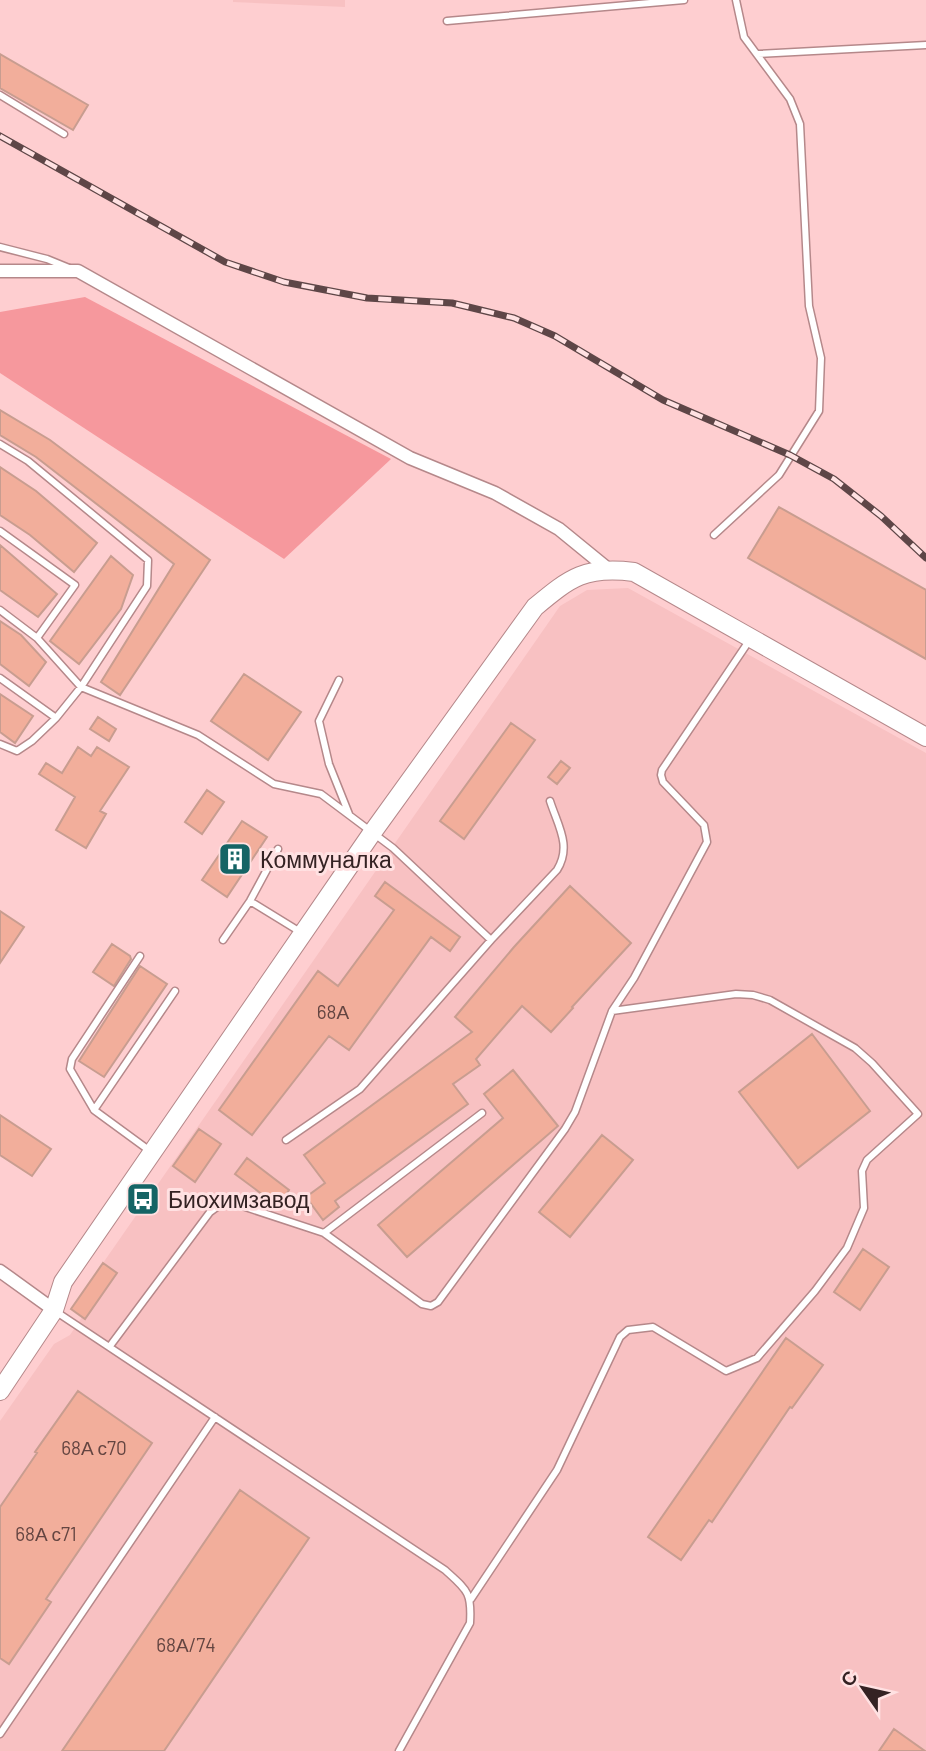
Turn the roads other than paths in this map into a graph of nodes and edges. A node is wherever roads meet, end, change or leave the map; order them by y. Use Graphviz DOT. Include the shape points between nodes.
graph roads {
  1 [pos="684,0"];
  2 [pos="736,0"];
  3 [pos="447,21"];
  4 [pos="926,45"];
  5 [pos="758,54"];
  6 [pos="0,95"];
  7 [pos="64,134"];
  8 [pos="0,247"];
  9 [pos="0,271"];
  10 [pos="78,271"];
  11 [pos="0,444"];
  12 [pos="0,531"];
  13 [pos="714,535"];
  14 [pos="608,569"];
  15 [pos="0,610"];
  16 [pos="37,638"];
  17 [pos="751,638"];
  18 [pos="0,678"];
  19 [pos="339,680"];
  20 [pos="81,687"];
  21 [pos="56,718"];
  22 [pos="926,737"];
  23 [pos="0,744"];
  24 [pos="550,801"];
  25 [pos="349,816"];
  26 [pos="372,833"];
  27 [pos="278,849"];
  28 [pos="250,901"];
  29 [pos="302,934"];
  30 [pos="223,940"];
  31 [pos="491,940"];
  32 [pos="140,956"];
  33 [pos="175,991"];
  34 [pos="612,1011"];
  35 [pos="94,1110"];
  36 [pos="482,1113"];
  37 [pos="286,1140"];
  38 [pos="153,1153"];
  39 [pos="324,1233"];
  40 [pos="0,1271"];
  41 [pos="54,1310"];
  42 [pos="110,1346"];
  43 [pos="0,1391"];
  44 [pos="215,1418"];
  45 [pos="471,1599"];
  46 [pos="0,1734"];
  47 [pos="398,1751"];
  1 -- 3 [label="lane"];
  2 -- 5 [label="lane" via="744,37"];
  4 -- 5 [label="lane"];
  5 -- 13 [label="lane" via="790,99 800,124 809,306 821,358 819,411 779,475"];
  6 -- 7 [label="lane"];
  8 -- 10 [label="lane"];
  9 -- 10 [label="street"];
  10 -- 14 [label="street" via="410,458 495,493 559,529"];
  11 -- 20 [label="lane" via="28,461 148,560 147,586"];
  12 -- 16 [label="lane" via="75,585"];
  14 -- 17 [label="main road" via="634,572"];
  14 -- 26 [label="main road" via="578,576 535,607"];
  15 -- 16 [label="lane"];
  16 -- 20 [label="lane"];
  17 -- 22 [label="main road"];
  17 -- 34 [label="lane" via="662,770 663,782 704,825 707,842"];
  18 -- 21 [label="lane"];
  19 -- 25 [label="lane" via="319,721"];
  20 -- 21 [label="lane"];
  20 -- 25 [label="lane" via="198,735 274,784 321,794"];
  21 -- 23 [label="lane" via="17,751"];
  24 -- 31 [label="lane" via="565,846 564,858"];
  25 -- 26 [label="lane"];
  26 -- 29 [label="main road"];
  26 -- 31 [label="lane"];
  27 -- 28 [label="lane"];
  28 -- 29 [label="lane"];
  28 -- 30 [label="lane"];
  29 -- 38 [label="main road"];
  31 -- 37 [label="lane" via="360,1089"];
  32 -- 35 [label="lane" via="72,1059 70,1069"];
  33 -- 35 [label="lane"];
  34 -- 39 [label="lane" via="565,1129 438,1302 422,1304"];
  34 -- 45 [label="lane" via="736,995 770,1000 855,1048 918,1114 867,1160 864,1208 847,1248 757,1358 726,1371 653,1328 628,1330 620,1338 556,1470"];
  35 -- 38 [label="lane"];
  36 -- 39 [label="lane"];
  38 -- 41 [label="main road" via="63,1282"];
  39 -- 42 [label="lane" via="233,1203 221,1204"];
  40 -- 41 [label="street"];
  41 -- 42 [label="lane"];
  41 -- 43 [label="main road"];
  42 -- 44 [label="lane"];
  44 -- 45 [label="lane" via="445,1570"];
  44 -- 46 [label="lane"];
  45 -- 47 [label="lane" via="470,1622"];
}
